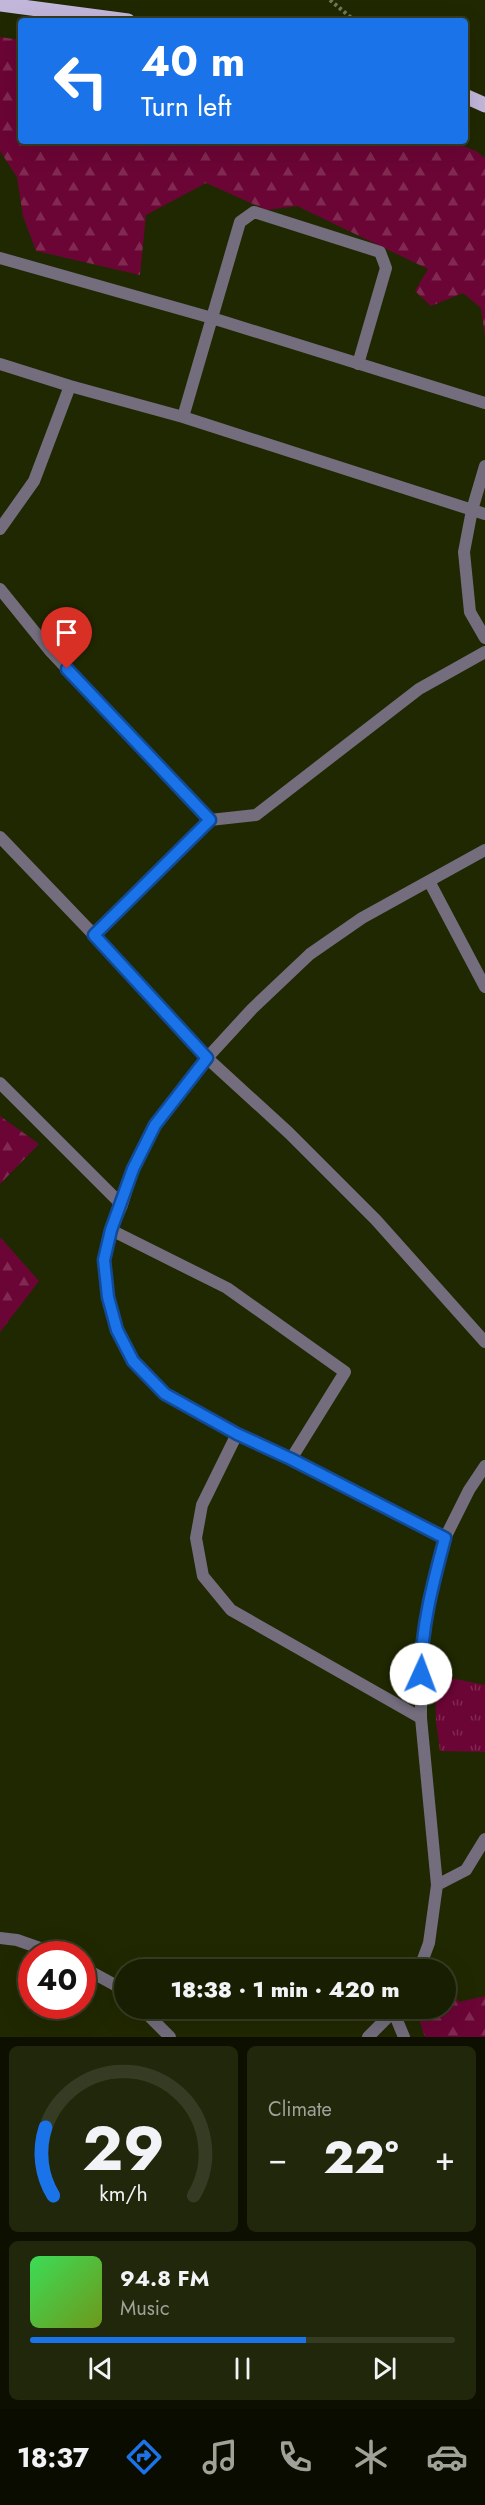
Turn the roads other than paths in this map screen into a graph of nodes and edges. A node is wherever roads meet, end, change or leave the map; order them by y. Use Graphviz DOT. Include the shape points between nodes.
graph roads {
  1 [pos="10,3"];
  2 [pos="108,18"];
  3 [pos="468,97"];
  4 [pos="485,105"];
  5 [pos="0,258"];
  6 [pos="212,318"];
  7 [pos="0,364"];
  8 [pos="358,364"];
  9 [pos="70,386"];
  10 [pos="485,403"];
  11 [pos="183,417"];
  12 [pos="485,466"];
  13 [pos="472,510"];
  14 [pos="485,514"];
  15 [pos="0,530"];
  16 [pos="0,589"];
  17 [pos="485,638"];
  18 [pos="485,652"];
  19 [pos="210,820"];
  20 [pos="0,837"];
  21 [pos="485,850"];
  22 [pos="429,882"];
  23 [pos="94,935"];
  24 [pos="485,987"];
  25 [pos="207,1058"];
  26 [pos="0,1083"];
  27 [pos="122,1205"];
  28 [pos="111,1230"];
  29 [pos="485,1342"];
  30 [pos="237,1434"];
  31 [pos="291,1459"];
  32 [pos="485,1466"];
  33 [pos="445,1538"];
  34 [pos="421,1718"];
  35 [pos="485,1839"];
  36 [pos="436,1885"];
  37 [pos="0,1938"];
  38 [pos="20,1941"];
  39 [pos="423,1959"];
  40 [pos="96,1975"];
  41 [pos="114,1984"];
  42 [pos="152,2019"];
  43 [pos="387,2019"];
  44 [pos="398,2019"];
  45 [pos="170,2037"];
  46 [pos="368,2037"];
  47 [pos="404,2037"];
  1 -- 2 [label="main road"];
  3 -- 4 [label="main road"];
  5 -- 6 [label="street"];
  6 -- 8 [label="street"];
  6 -- 8 [label="street" via="240,222 254,212 380,252 386,268"];
  6 -- 11 [label="street"];
  7 -- 9 [label="street"];
  8 -- 10 [label="street"];
  9 -- 11 [label="street"];
  9 -- 15 [label="street" via="34,481"];
  11 -- 13 [label="street"];
  12 -- 13 [label="street"];
  13 -- 14 [label="street"];
  13 -- 17 [label="street" via="464,552 468,600 470,612"];
  16 -- 19 [label="street" via="51,652"];
  18 -- 19 [label="street" via="419,689 256,815"];
  19 -- 23 [label="street"];
  20 -- 23 [label="street"];
  21 -- 22 [label="street"];
  22 -- 24 [label="street"];
  22 -- 25 [label="street" via="362,918 310,954"];
  23 -- 25 [label="street"];
  25 -- 27 [label="street" via="155,1125 133,1169"];
  25 -- 29 [label="street" via="376,1220"];
  26 -- 27 [label="street"];
  27 -- 28 [label="street"];
  28 -- 30 [label="street" via="104,1260 108,1297 117,1330 133,1361 165,1394"];
  28 -- 31 [label="street" via="227,1288 345,1372"];
  30 -- 31 [label="street"];
  30 -- 34 [label="street" via="202,1505 196,1538 203,1576 231,1610"];
  31 -- 33 [label="street"];
  32 -- 33 [label="street"];
  33 -- 34 [label="street" via="421,1653"];
  34 -- 36 [label="street"];
  35 -- 36 [label="street" via="466,1870"];
  36 -- 39 [label="street" via="429,1943"];
  37 -- 38 [label="street"];
  40 -- 41 [label="street"];
  42 -- 45 [label="street"];
  43 -- 46 [label="street"];
  44 -- 47 [label="street"];
}
